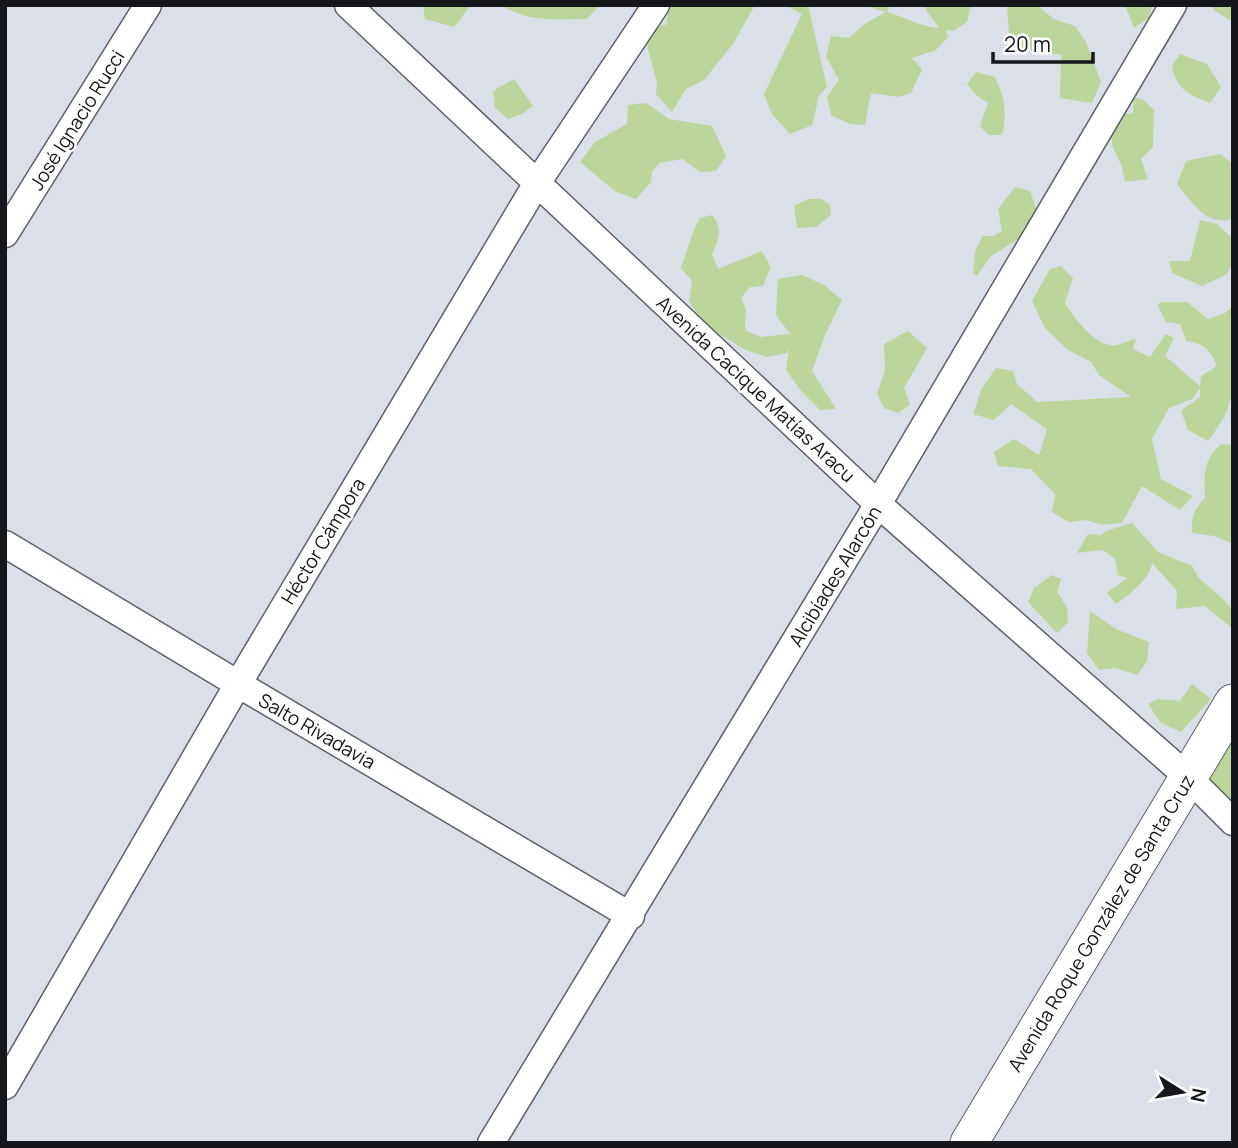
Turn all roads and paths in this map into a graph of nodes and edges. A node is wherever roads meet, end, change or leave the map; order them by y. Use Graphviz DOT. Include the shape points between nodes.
graph roads {
  1 [pos="148,5"];
  2 [pos="348,5"];
  3 [pos="656,5"];
  4 [pos="1173,5"];
  5 [pos="537,183"];
  6 [pos="5,234"];
  7 [pos="878,504"];
  8 [pos="5,544"];
  9 [pos="238,684"];
  10 [pos="1233,703"];
  11 [pos="1189,778"];
  12 [pos="1233,822"];
  13 [pos="631,916"];
  14 [pos="5,1086"];
  15 [pos="491,1143"];
  16 [pos="969,1143"];
  1 -- 6 [label="street, José Ignacio Rucci"];
  2 -- 5 [label="street, Avenida Cacique Matías Aracu"];
  3 -- 5 [label="street, Héctor Cámpora"];
  4 -- 7 [label="street, Alcibíades Alarcón"];
  5 -- 7 [label="street, Avenida Cacique Matías Aracu"];
  5 -- 9 [label="street, Héctor Cámpora"];
  7 -- 11 [label="street, Avenida Cacique Matías Aracu"];
  7 -- 13 [label="street, Alcibíades Alarcón"];
  8 -- 9 [label="street, Salto Rivadavia"];
  9 -- 13 [label="street, Salto Rivadavia"];
  9 -- 14 [label="street, Héctor Cámpora"];
  10 -- 11 [label="main road, Avenida Roque González de Santa Cruz"];
  11 -- 12 [label="street, Avenida Cacique Matías Aracu"];
  11 -- 16 [label="main road, Avenida Roque González de Santa Cruz"];
  13 -- 15 [label="street, Alcibíades Alarcón"];
}
